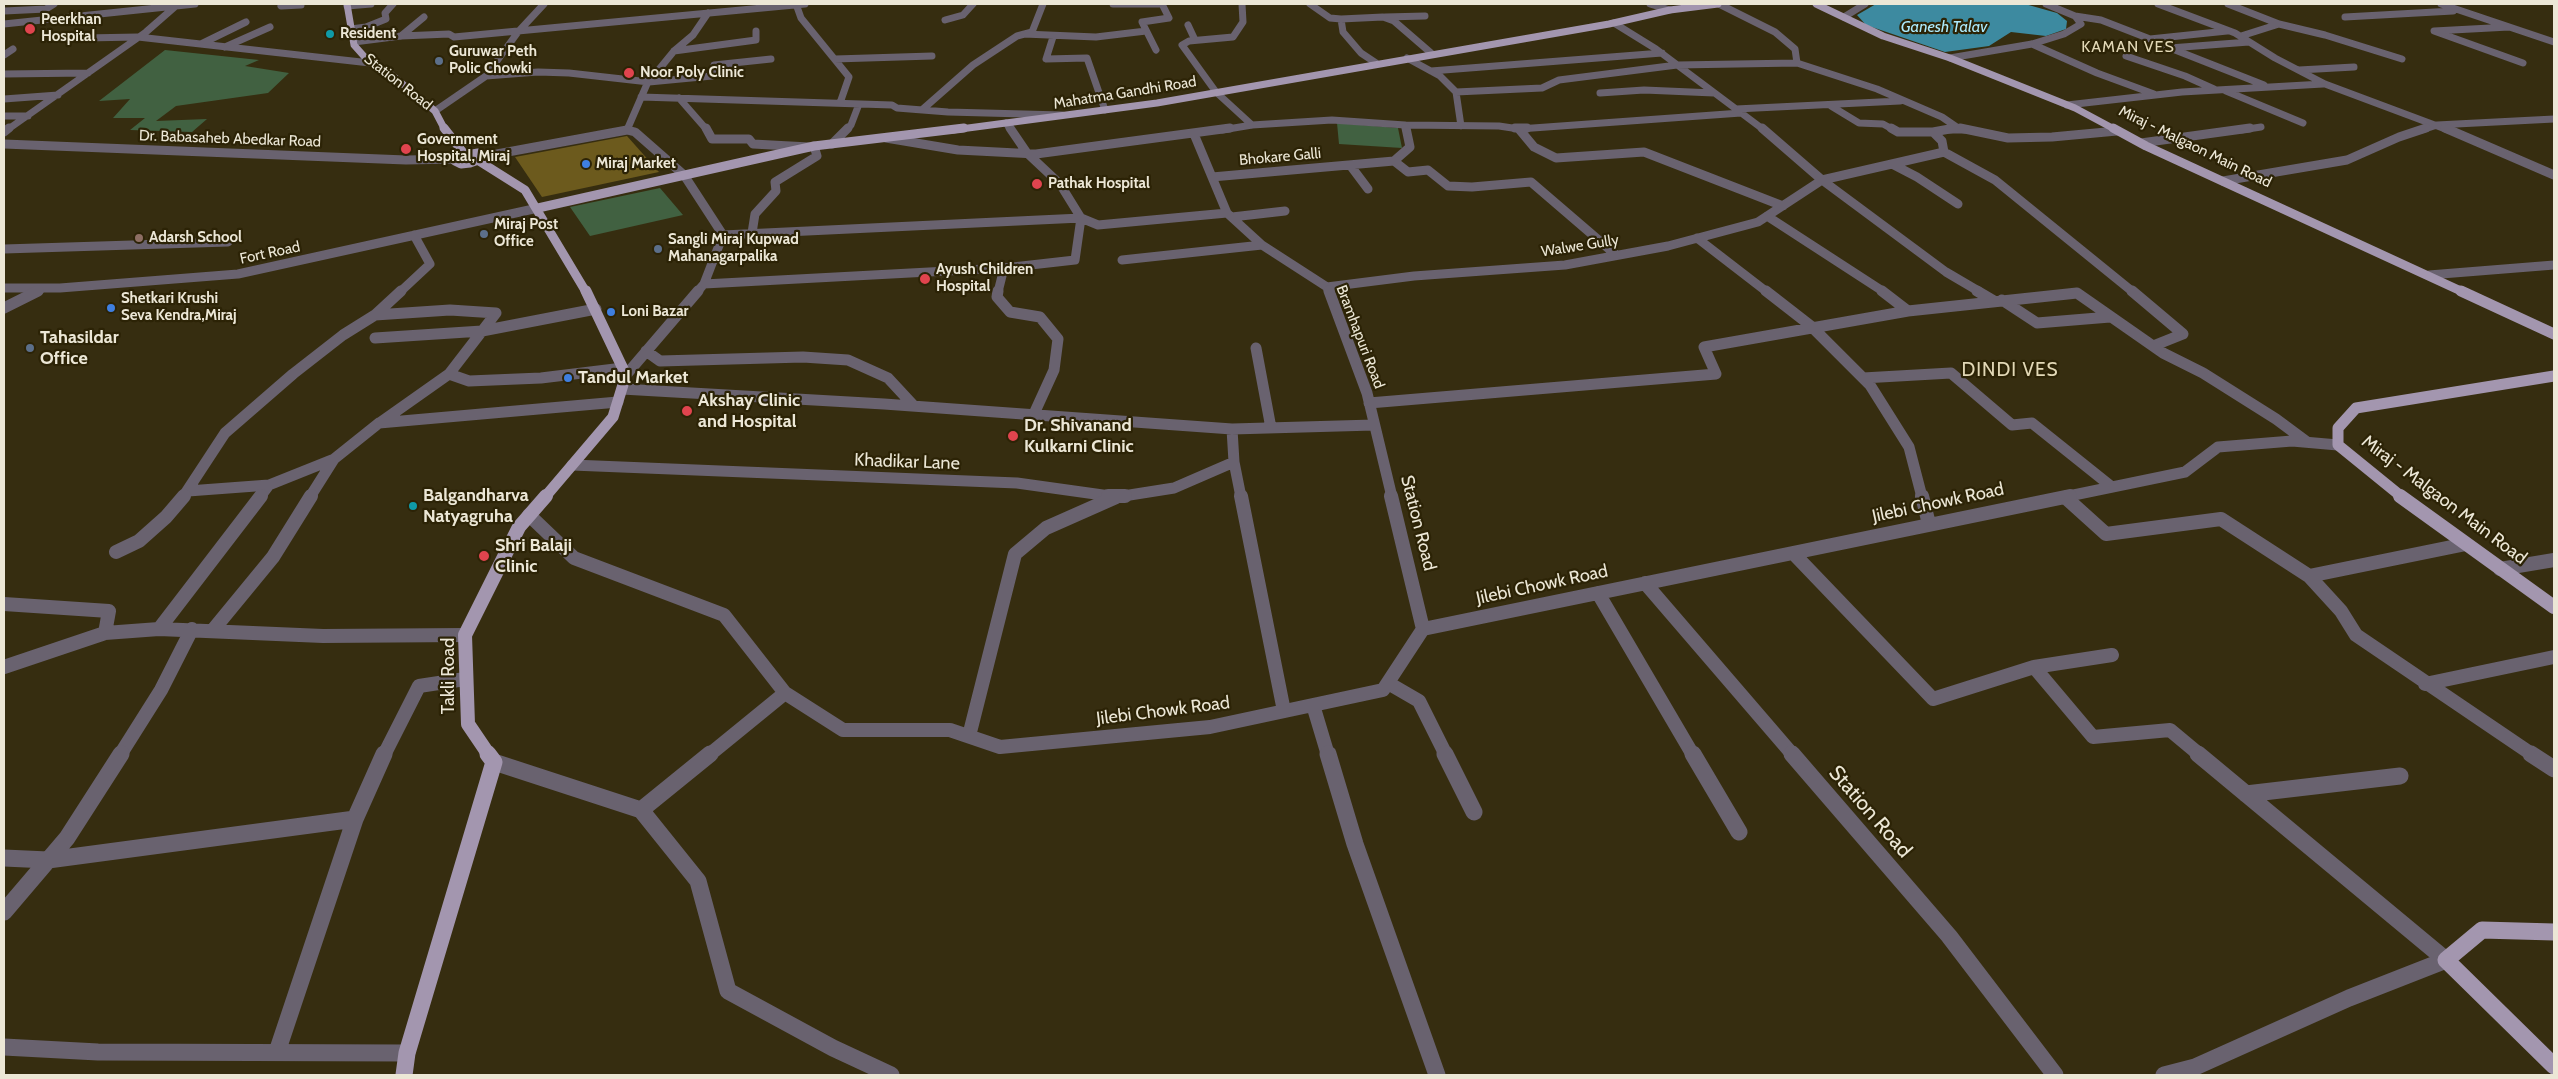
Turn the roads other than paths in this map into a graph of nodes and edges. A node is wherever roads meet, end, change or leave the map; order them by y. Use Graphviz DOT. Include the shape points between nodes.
graph roads {
  1 [pos="54,4"];
  2 [pos="195,4"];
  3 [pos="283,4"];
  4 [pos="371,4"];
  5 [pos="393,4"];
  6 [pos="544,4"];
  7 [pos="721,4"];
  8 [pos="796,4"];
  9 [pos="805,4"];
  10 [pos="973,4"];
  11 [pos="1043,4"];
  12 [pos="1113,4"];
  13 [pos="1242,4"];
  14 [pos="1310,4"];
  15 [pos="1650,4"];
  16 [pos="1718,4"];
  17 [pos="1816,4"];
  18 [pos="1865,4"];
  19 [pos="2046,4"];
  20 [pos="2158,4"];
  21 [pos="2228,4"];
  22 [pos="2441,4"];
  23 [pos="175,5"];
  24 [pos="301,5"];
  25 [pos="347,5"];
  26 [pos="1670,10"];
  27 [pos="2461,10"];
  28 [pos="4,11"];
  29 [pos="718,12"];
  30 [pos="708,13"];
  31 [pos="1424,16"];
  32 [pos="2075,16"];
  33 [pos="424,17"];
  34 [pos="1383,17"];
  35 [pos="1844,17"];
  36 [pos="2345,17"];
  37 [pos="1341,19"];
  38 [pos="945,20"];
  39 [pos="246,22"];
  40 [pos="1614,22"];
  41 [pos="4,24"];
  42 [pos="2279,24"];
  43 [pos="1188,25"];
  44 [pos="270,27"];
  45 [pos="2509,27"];
  46 [pos="351,29"];
  47 [pos="522,30"];
  48 [pos="756,31"];
  49 [pos="1146,31"];
  50 [pos="2230,31"];
  51 [pos="1024,34"];
  52 [pos="402,36"];
  53 [pos="2241,36"];
  54 [pos="138,37"];
  55 [pos="1053,37"];
  56 [pos="84,38"];
  57 [pos="2150,39"];
  58 [pos="1195,40"];
  59 [pos="354,42"];
  60 [pos="2249,42"];
  61 [pos="2554,42"];
  62 [pos="2032,44"];
  63 [pos="198,45"];
  64 [pos="226,47"];
  65 [pos="2170,48"];
  66 [pos="13,49"];
  67 [pos="1156,50"];
  68 [pos="674,51"];
  69 [pos="1431,53"];
  70 [pos="4,54"];
  71 [pos="1662,54"];
  72 [pos="932,56"];
  73 [pos="2126,56"];
  74 [pos="771,58"];
  75 [pos="1407,58"];
  76 [pos="1950,58"];
  77 [pos="835,59"];
  78 [pos="2402,59"];
  79 [pos="370,63"];
  80 [pos="1376,63"];
  81 [pos="1797,63"];
  82 [pos="2522,63"];
  83 [pos="1677,65"];
  84 [pos="2354,67"];
  85 [pos="2298,70"];
  86 [pos="1431,71"];
  87 [pos="88,73"];
  88 [pos="4,74"];
  89 [pos="486,76"];
  90 [pos="648,82"];
  91 [pos="2325,84"];
  92 [pos="2270,87"];
  93 [pos="2220,90"];
  94 [pos="1216,92"];
  95 [pos="1456,92"];
  96 [pos="1714,92"];
  97 [pos="1600,93"];
  98 [pos="58,95"];
  99 [pos="2157,95"];
  100 [pos="640,97"];
  101 [pos="679,98"];
  102 [pos="4,99"];
  103 [pos="1903,101"];
  104 [pos="840,103"];
  105 [pos="859,104"];
  106 [pos="2067,105"];
  107 [pos="1831,106"];
  108 [pos="923,109"];
  109 [pos="1105,110"];
  110 [pos="435,111"];
  111 [pos="1738,111"];
  112 [pos="4,116"];
  113 [pos="28,116"];
  114 [pos="1067,116"];
  115 [pos="2554,118"];
  116 [pos="2303,123"];
  117 [pos="1006,124"];
  118 [pos="1252,125"];
  119 [pos="1405,125"];
  120 [pos="2437,125"];
  121 [pos="1461,126"];
  122 [pos="2261,127"];
  123 [pos="1958,128"];
  124 [pos="1519,129"];
  125 [pos="627,130"];
  126 [pos="2117,131"];
  127 [pos="4,132"];
  128 [pos="1934,132"];
  129 [pos="1194,134"];
  130 [pos="886,138"];
  131 [pos="2141,143"];
  132 [pos="4,144"];
  133 [pos="832,144"];
  134 [pos="25,145"];
  135 [pos="812,146"];
  136 [pos="1944,152"];
  137 [pos="1027,153"];
  138 [pos="4,154"];
  139 [pos="464,155"];
  140 [pos="456,159"];
  141 [pos="482,159"];
  142 [pos="1394,162"];
  143 [pos="1350,164"];
  144 [pos="1892,164"];
  145 [pos="684,175"];
  146 [pos="2554,175"];
  147 [pos="1212,177"];
  148 [pos="1822,180"];
  149 [pos="2223,181"];
  150 [pos="1368,189"];
  151 [pos="1958,204"];
  152 [pos="1783,206"];
  153 [pos="538,208"];
  154 [pos="1285,211"];
  155 [pos="1230,215"];
  156 [pos="1767,216"];
  157 [pos="1081,218"];
  158 [pos="752,233"];
  159 [pos="414,235"];
  160 [pos="723,235"];
  161 [pos="1697,238"];
  162 [pos="228,242"];
  163 [pos="1262,245"];
  164 [pos="4,249"];
  165 [pos="1616,255"];
  166 [pos="1122,260"];
  167 [pos="2554,265"];
  168 [pos="1004,268"];
  169 [pos="2429,275"];
  170 [pos="704,284"];
  171 [pos="1327,287"];
  172 [pos="4,288"];
  173 [pos="44,288"];
  174 [pos="1998,300"];
  175 [pos="4,308"];
  176 [pos="596,309"];
  177 [pos="1908,311"];
  178 [pos="375,316"];
  179 [pos="2110,316"];
  180 [pos="1811,326"];
  181 [pos="482,331"];
  182 [pos="2554,334"];
  183 [pos="375,338"];
  184 [pos="2153,346"];
  185 [pos="1256,348"];
  186 [pos="646,352"];
  187 [pos="625,371"];
  188 [pos="449,374"];
  189 [pos="2554,376"];
  190 [pos="1863,378"];
  191 [pos="620,395"];
  192 [pos="1369,403"];
  193 [pos="914,406"];
  194 [pos="1033,416"];
  195 [pos="379,423"];
  196 [pos="1374,425"];
  197 [pos="1271,428"];
  198 [pos="1232,429"];
  199 [pos="2308,442"];
  200 [pos="2338,446"];
  201 [pos="334,459"];
  202 [pos="1234,462"];
  203 [pos="572,465"];
  204 [pos="269,485"];
  205 [pos="2112,487"];
  206 [pos="188,491"];
  207 [pos="1117,497"];
  208 [pos="2065,497"];
  209 [pos="529,515"];
  210 [pos="1929,524"];
  211 [pos="2466,544"];
  212 [pos="116,552"];
  213 [pos="1793,552"];
  214 [pos="2554,560"];
  215 [pos="2500,569"];
  216 [pos="2309,576"];
  217 [pos="1645,583"];
  218 [pos="1598,593"];
  219 [pos="4,604"];
  220 [pos="2554,607"];
  221 [pos="159,628"];
  222 [pos="192,629"];
  223 [pos="1423,629"];
  224 [pos="213,630"];
  225 [pos="105,633"];
  226 [pos="465,635"];
  227 [pos="2112,655"];
  228 [pos="2554,658"];
  229 [pos="4,666"];
  230 [pos="2034,667"];
  231 [pos="465,679"];
  232 [pos="1388,683"];
  233 [pos="2425,684"];
  234 [pos="785,694"];
  235 [pos="1313,705"];
  236 [pos="1284,711"];
  237 [pos="969,736"];
  238 [pos="494,762"];
  239 [pos="2554,769"];
  240 [pos="2400,776"];
  241 [pos="2246,794"];
  242 [pos="641,810"];
  243 [pos="1474,812"];
  244 [pos="355,819"];
  245 [pos="1739,832"];
  246 [pos="4,858"];
  247 [pos="48,860"];
  248 [pos="4,912"];
  249 [pos="2554,932"];
  250 [pos="2446,960"];
  251 [pos="4,1047"];
  252 [pos="277,1052"];
  253 [pos="407,1053"];
  254 [pos="2554,1066"];
  255 [pos="404,1075"];
  256 [pos="891,1075"];
  257 [pos="1437,1075"];
  258 [pos="2055,1075"];
  259 [pos="2164,1075"];
  1 -- 28 [label="street" via="46,9"];
  2 -- 23 [label="street"];
  3 -- 24 [label="street" via="281,6"];
  4 -- 25 [label="street"];
  5 -- 46 [label="street" via="385,13 386,19"];
  6 -- 47 [label="street"];
  7 -- 29 [label="street"];
  8 -- 9 [label="street"];
  8 -- 29 [label="street" via="757,11"];
  8 -- 77 [label="street" via="801,18"];
  10 -- 38 [label="street" via="964,15"];
  11 -- 51 [label="street" via="1032,32"];
  12 -- 49 [label="street" via="1162,4 1169,18 1142,22"];
  13 -- 58 [label="street" via="1243,22 1233,37"];
  14 -- 37 [label="street" via="1330,18"];
  15 -- 26 [label="street"];
  16 -- 26 [label="main road, Mahatma Gandhi Road"];
  16 -- 81 [label="street" via="1775,32 1795,48"];
  17 -- 35 [label="main road, Miraj - Malgaon Main Road"];
  18 -- 35 [label="street"];
  19 -- 32 [label="street"];
  20 -- 50 [label="street"];
  21 -- 42 [label="street"];
  22 -- 27 [label="street"];
  23 -- 41 [label="street"];
  23 -- 54 [label="street"];
  25 -- 46 [label="main road, Station Road"];
  26 -- 40 [label="main road, Mahatma Gandhi Road"];
  27 -- 36 [label="street"];
  27 -- 45 [label="street"];
  29 -- 30 [label="street"];
  30 -- 47 [label="street"];
  30 -- 68 [label="street" via="693,35"];
  31 -- 34 [label="street"];
  32 -- 57 [label="street" via="2101,20"];
  32 -- 62 [label="street" via="2081,24 2064,34"];
  33 -- 52 [label="street"];
  34 -- 37 [label="street"];
  34 -- 69 [label="street" via="1394,21"];
  35 -- 76 [label="main road, Miraj - Malgaon Main Road" via="1883,36"];
  37 -- 80 [label="street" via="1343,32 1361,53"];
  39 -- 63 [label="street"];
  40 -- 69 [label="main road, Mahatma Gandhi Road"];
  40 -- 71 [label="street"];
  42 -- 53 [label="street"];
  42 -- 78 [label="street"];
  43 -- 58 [label="street"];
  44 -- 64 [label="street"];
  45 -- 61 [label="street"];
  45 -- 82 [label="street" via="2434,31"];
  46 -- 59 [label="main road, Station Road"];
  47 -- 52 [label="street" via="454,37 449,34"];
  47 -- 89 [label="street"];
  48 -- 68 [label="street" via="756,40"];
  49 -- 55 [label="street" via="1096,37"];
  49 -- 67 [label="street"];
  50 -- 53 [label="street"];
  50 -- 57 [label="street"];
  51 -- 55 [label="street"];
  51 -- 108 [label="street" via="973,65"];
  52 -- 59 [label="street"];
  53 -- 60 [label="street"];
  54 -- 56 [label="street"];
  54 -- 63 [label="street"];
  54 -- 87 [label="street"];
  55 -- 109 [label="street" via="1046,59 1087,58"];
  57 -- 65 [label="street"];
  58 -- 94 [label="street" via="1182,45"];
  59 -- 79 [label="main road, Station Road"];
  60 -- 65 [label="street"];
  60 -- 85 [label="street"];
  62 -- 76 [label="street"];
  62 -- 99 [label="street"];
  63 -- 64 [label="street"];
  64 -- 79 [label="street"];
  65 -- 92 [label="street"];
  66 -- 70 [label="street"];
  68 -- 90 [label="street"];
  69 -- 75 [label="main road, Mahatma Gandhi Road"];
  71 -- 83 [label="street"];
  71 -- 86 [label="street"];
  72 -- 77 [label="street"];
  73 -- 93 [label="street"];
  74 -- 90 [label="street" via="714,65 712,76"];
  75 -- 80 [label="main road, Mahatma Gandhi Road"];
  75 -- 86 [label="street"];
  76 -- 106 [label="main road, Miraj - Malgaon Main Road"];
  77 -- 104 [label="street" via="849,77"];
  79 -- 110 [label="main road, Station Road" via="388,72"];
  80 -- 94 [label="main road, Mahatma Gandhi Road"];
  81 -- 83 [label="street"];
  81 -- 103 [label="street" via="1877,89"];
  83 -- 95 [label="street" via="1559,80 1542,88"];
  83 -- 96 [label="street"];
  84 -- 85 [label="street"];
  85 -- 91 [label="street"];
  86 -- 95 [label="street"];
  87 -- 88 [label="street"];
  87 -- 98 [label="street"];
  89 -- 90 [label="street" via="569,72"];
  89 -- 110 [label="street"];
  90 -- 100 [label="street"];
  91 -- 92 [label="street"];
  91 -- 120 [label="street"];
  92 -- 93 [label="street"];
  93 -- 99 [label="street"];
  93 -- 116 [label="street"];
  94 -- 109 [label="main road, Mahatma Gandhi Road"];
  94 -- 118 [label="street"];
  95 -- 121 [label="street"];
  96 -- 97 [label="street" via="1644,90"];
  96 -- 111 [label="street"];
  98 -- 102 [label="street"];
  98 -- 113 [label="street"];
  99 -- 106 [label="street"];
  100 -- 101 [label="street"];
  100 -- 125 [label="street"];
  101 -- 104 [label="street"];
  101 -- 135 [label="street" via="712,139 749,139 753,144"];
  103 -- 107 [label="street"];
  103 -- 123 [label="street" via="1942,117"];
  104 -- 105 [label="street"];
  105 -- 108 [label="street"];
  105 -- 133 [label="street" via="851,125"];
  106 -- 126 [label="main road, Miraj - Malgaon Main Road"];
  107 -- 111 [label="street"];
  107 -- 128 [label="street" via="1859,123 1883,124 1898,132"];
  108 -- 114 [label="street"];
  109 -- 114 [label="main road, Mahatma Gandhi Road"];
  110 -- 139 [label="main road, Station Road"];
  111 -- 124 [label="street"];
  111 -- 148 [label="street"];
  112 -- 113 [label="street"];
  113 -- 127 [label="street"];
  114 -- 117 [label="main road, Mahatma Gandhi Road"];
  115 -- 120 [label="street"];
  117 -- 130 [label="main road, Mahatma Gandhi Road"];
  117 -- 137 [label="street"];
  118 -- 119 [label="street" via="1332,120"];
  118 -- 129 [label="street"];
  119 -- 121 [label="street"];
  119 -- 142 [label="street" via="1410,147"];
  120 -- 146 [label="street"];
  120 -- 149 [label="street" via="2399,137 2347,160"];
  121 -- 124 [label="street"];
  122 -- 131 [label="street"];
  123 -- 126 [label="street" via="2008,138"];
  123 -- 128 [label="street"];
  124 -- 152 [label="street" via="1534,147 1556,158 1644,152"];
  125 -- 141 [label="street"];
  125 -- 145 [label="street" via="636,132"];
  126 -- 131 [label="main road, Miraj - Malgaon Main Road"];
  128 -- 136 [label="street" via="1942,141"];
  129 -- 137 [label="street"];
  129 -- 147 [label="street, Bramhapuri Road"];
  130 -- 133 [label="main road, Mahatma Gandhi Road"];
  130 -- 137 [label="street" via="958,150"];
  131 -- 149 [label="main road, Miraj - Malgaon Main Road"];
  132 -- 134 [label="street, Dr. Babasaheb Abedkar Road"];
  133 -- 135 [label="main road, Mahatma Gandhi Road"];
  134 -- 138 [label="street"];
  134 -- 140 [label="street, Dr. Babasaheb Abedkar Road" via="406,160"];
  135 -- 145 [label="main road, Mahatma Gandhi Road"];
  135 -- 158 [label="street" via="817,156 775,182 776,190 755,214"];
  136 -- 144 [label="street"];
  136 -- 184 [label="street" via="1995,180 2183,334"];
  137 -- 157 [label="street" via="1060,184"];
  139 -- 140 [label="main road"];
  139 -- 141 [label="main road" via="478,154"];
  140 -- 141 [label="main road" via="461,164"];
  141 -- 153 [label="main road" via="525,190"];
  142 -- 143 [label="street, Bhokare Galli"];
  142 -- 165 [label="street" via="1408,172 1428,170 1448,186 1531,182"];
  143 -- 147 [label="street, Bhokare Galli"];
  143 -- 150 [label="street"];
  144 -- 148 [label="street"];
  144 -- 151 [label="street"];
  145 -- 153 [label="main road, Mahatma Gandhi Road"];
  145 -- 160 [label="street"];
  147 -- 155 [label="street, Bramhapuri Road"];
  148 -- 152 [label="street, Walwe Gully"];
  148 -- 174 [label="street" via="1946,272"];
  149 -- 169 [label="main road, Miraj - Malgaon Main Road"];
  152 -- 156 [label="street, Walwe Gully"];
  153 -- 159 [label="street, Fort Road"];
  153 -- 176 [label="main road"];
  154 -- 155 [label="street"];
  155 -- 157 [label="street" via="1098,225"];
  155 -- 163 [label="street, Bramhapuri Road"];
  156 -- 161 [label="street, Walwe Gully" via="1758,222"];
  156 -- 177 [label="street" via="1869,281"];
  157 -- 158 [label="street"];
  157 -- 168 [label="street" via="1075,260"];
  158 -- 160 [label="street"];
  159 -- 173 [label="street, Fort Road" via="238,274"];
  159 -- 178 [label="street" via="430,264"];
  160 -- 170 [label="street"];
  161 -- 165 [label="street, Walwe Gully"];
  161 -- 180 [label="street"];
  162 -- 164 [label="street"];
  163 -- 166 [label="street"];
  163 -- 171 [label="street, Bramhapuri Road"];
  165 -- 171 [label="street, Walwe Gully" via="1565,265 1414,276"];
  167 -- 169 [label="street"];
  168 -- 170 [label="street"];
  168 -- 194 [label="street" via="997,297 1010,312 1040,317 1058,340 1054,370"];
  169 -- 182 [label="main road, Miraj - Malgaon Main Road"];
  170 -- 186 [label="street"];
  171 -- 192 [label="street, Bramhapuri Road"];
  172 -- 173 [label="street, Fort Road"];
  173 -- 175 [label="street"];
  174 -- 177 [label="street"];
  174 -- 179 [label="street" via="2037,323"];
  174 -- 179 [label="street" via="2077,293"];
  176 -- 181 [label="street"];
  176 -- 187 [label="main road"];
  177 -- 180 [label="street"];
  178 -- 181 [label="street" via="450,310 496,313"];
  178 -- 206 [label="street" via="336,340 225,433"];
  179 -- 184 [label="street"];
  180 -- 190 [label="street"];
  180 -- 192 [label="street" via="1704,347 1716,374"];
  181 -- 183 [label="street"];
  181 -- 188 [label="street"];
  184 -- 199 [label="street" via="2219,383"];
  185 -- 197 [label="street"];
  186 -- 187 [label="street"];
  186 -- 193 [label="street" via="660,361 802,357 848,360 888,378"];
  187 -- 188 [label="street" via="469,381"];
  187 -- 191 [label="main road, Takli Road"];
  188 -- 195 [label="street"];
  189 -- 200 [label="main road, Miraj - Malgaon Main Road" via="2356,408 2338,428"];
  190 -- 205 [label="street" via="1951,373 2012,425 2032,423"];
  190 -- 210 [label="street" via="1908,447"];
  191 -- 193 [label="street"];
  191 -- 195 [label="street"];
  191 -- 203 [label="main road, Takli Road" via="614,417"];
  192 -- 196 [label="street, Bramhapuri Road"];
  193 -- 194 [label="street"];
  194 -- 198 [label="street"];
  195 -- 201 [label="street"];
  196 -- 197 [label="street"];
  196 -- 223 [label="street, Station Road"];
  197 -- 198 [label="street"];
  198 -- 202 [label="street"];
  199 -- 200 [label="street, Jilebi Chowk Road"];
  199 -- 205 [label="street, Jilebi Chowk Road" via="2292,440 2218,447 2185,472"];
  200 -- 211 [label="main road, Miraj - Malgaon Main Road"];
  201 -- 204 [label="street"];
  201 -- 224 [label="street" via="273,557"];
  202 -- 207 [label="street, Khadikar Lane" via="1174,488"];
  202 -- 236 [label="street"];
  203 -- 207 [label="street, Khadikar Lane" via="1017,483"];
  203 -- 209 [label="main road, Takli Road"];
  204 -- 206 [label="street"];
  204 -- 221 [label="street"];
  205 -- 208 [label="street, Jilebi Chowk Road"];
  206 -- 212 [label="street" via="139,542"];
  207 -- 237 [label="street" via="1046,528 1015,554"];
  208 -- 210 [label="street, Jilebi Chowk Road"];
  208 -- 216 [label="street" via="2106,534 2221,519"];
  209 -- 226 [label="main road, Takli Road" via="519,526"];
  209 -- 234 [label="street" via="574,558 724,615"];
  210 -- 213 [label="street, Jilebi Chowk Road"];
  211 -- 215 [label="main road, Miraj - Malgaon Main Road"];
  211 -- 216 [label="street"];
  213 -- 217 [label="street, Jilebi Chowk Road"];
  213 -- 230 [label="street" via="1933,700"];
  214 -- 215 [label="street"];
  215 -- 220 [label="main road, Miraj - Malgaon Main Road"];
  216 -- 233 [label="street" via="2341,611 2356,635"];
  217 -- 218 [label="street, Jilebi Chowk Road"];
  217 -- 258 [label="street, Station Road" via="1949,936"];
  218 -- 223 [label="street, Jilebi Chowk Road"];
  218 -- 245 [label="street"];
  219 -- 225 [label="street" via="108,611"];
  221 -- 222 [label="street"];
  221 -- 225 [label="street"];
  222 -- 224 [label="street"];
  222 -- 247 [label="street" via="116,764 67,838"];
  223 -- 232 [label="street"];
  224 -- 226 [label="street" via="323,636"];
  225 -- 229 [label="street"];
  226 -- 231 [label="main road, Takli Road"];
  227 -- 230 [label="street"];
  228 -- 233 [label="street"];
  230 -- 241 [label="street" via="2093,737 2170,730"];
  231 -- 238 [label="main road, Takli Road" via="468,724"];
  231 -- 244 [label="street" via="419,686 395,730"];
  232 -- 235 [label="street, Jilebi Chowk Road" via="1384,690"];
  232 -- 243 [label="street" via="1419,701"];
  233 -- 239 [label="street"];
  234 -- 237 [label="street, Jilebi Chowk Road" via="843,730 950,730"];
  234 -- 242 [label="street"];
  235 -- 236 [label="street, Jilebi Chowk Road"];
  235 -- 257 [label="street" via="1355,844"];
  236 -- 237 [label="street, Jilebi Chowk Road" via="1210,727 1000,747"];
  238 -- 242 [label="street"];
  238 -- 253 [label="main road"];
  240 -- 241 [label="street"];
  241 -- 250 [label="street"];
  242 -- 256 [label="street" via="698,881 728,991 833,1048"];
  244 -- 247 [label="street"];
  244 -- 252 [label="street"];
  246 -- 247 [label="street"];
  247 -- 248 [label="street"];
  249 -- 250 [label="main road" via="2482,930"];
  250 -- 254 [label="main road"];
  250 -- 259 [label="street" via="2349,998 2195,1067"];
  251 -- 252 [label="street" via="98,1052"];
  252 -- 253 [label="street"];
  253 -- 255 [label="main road"];
}
